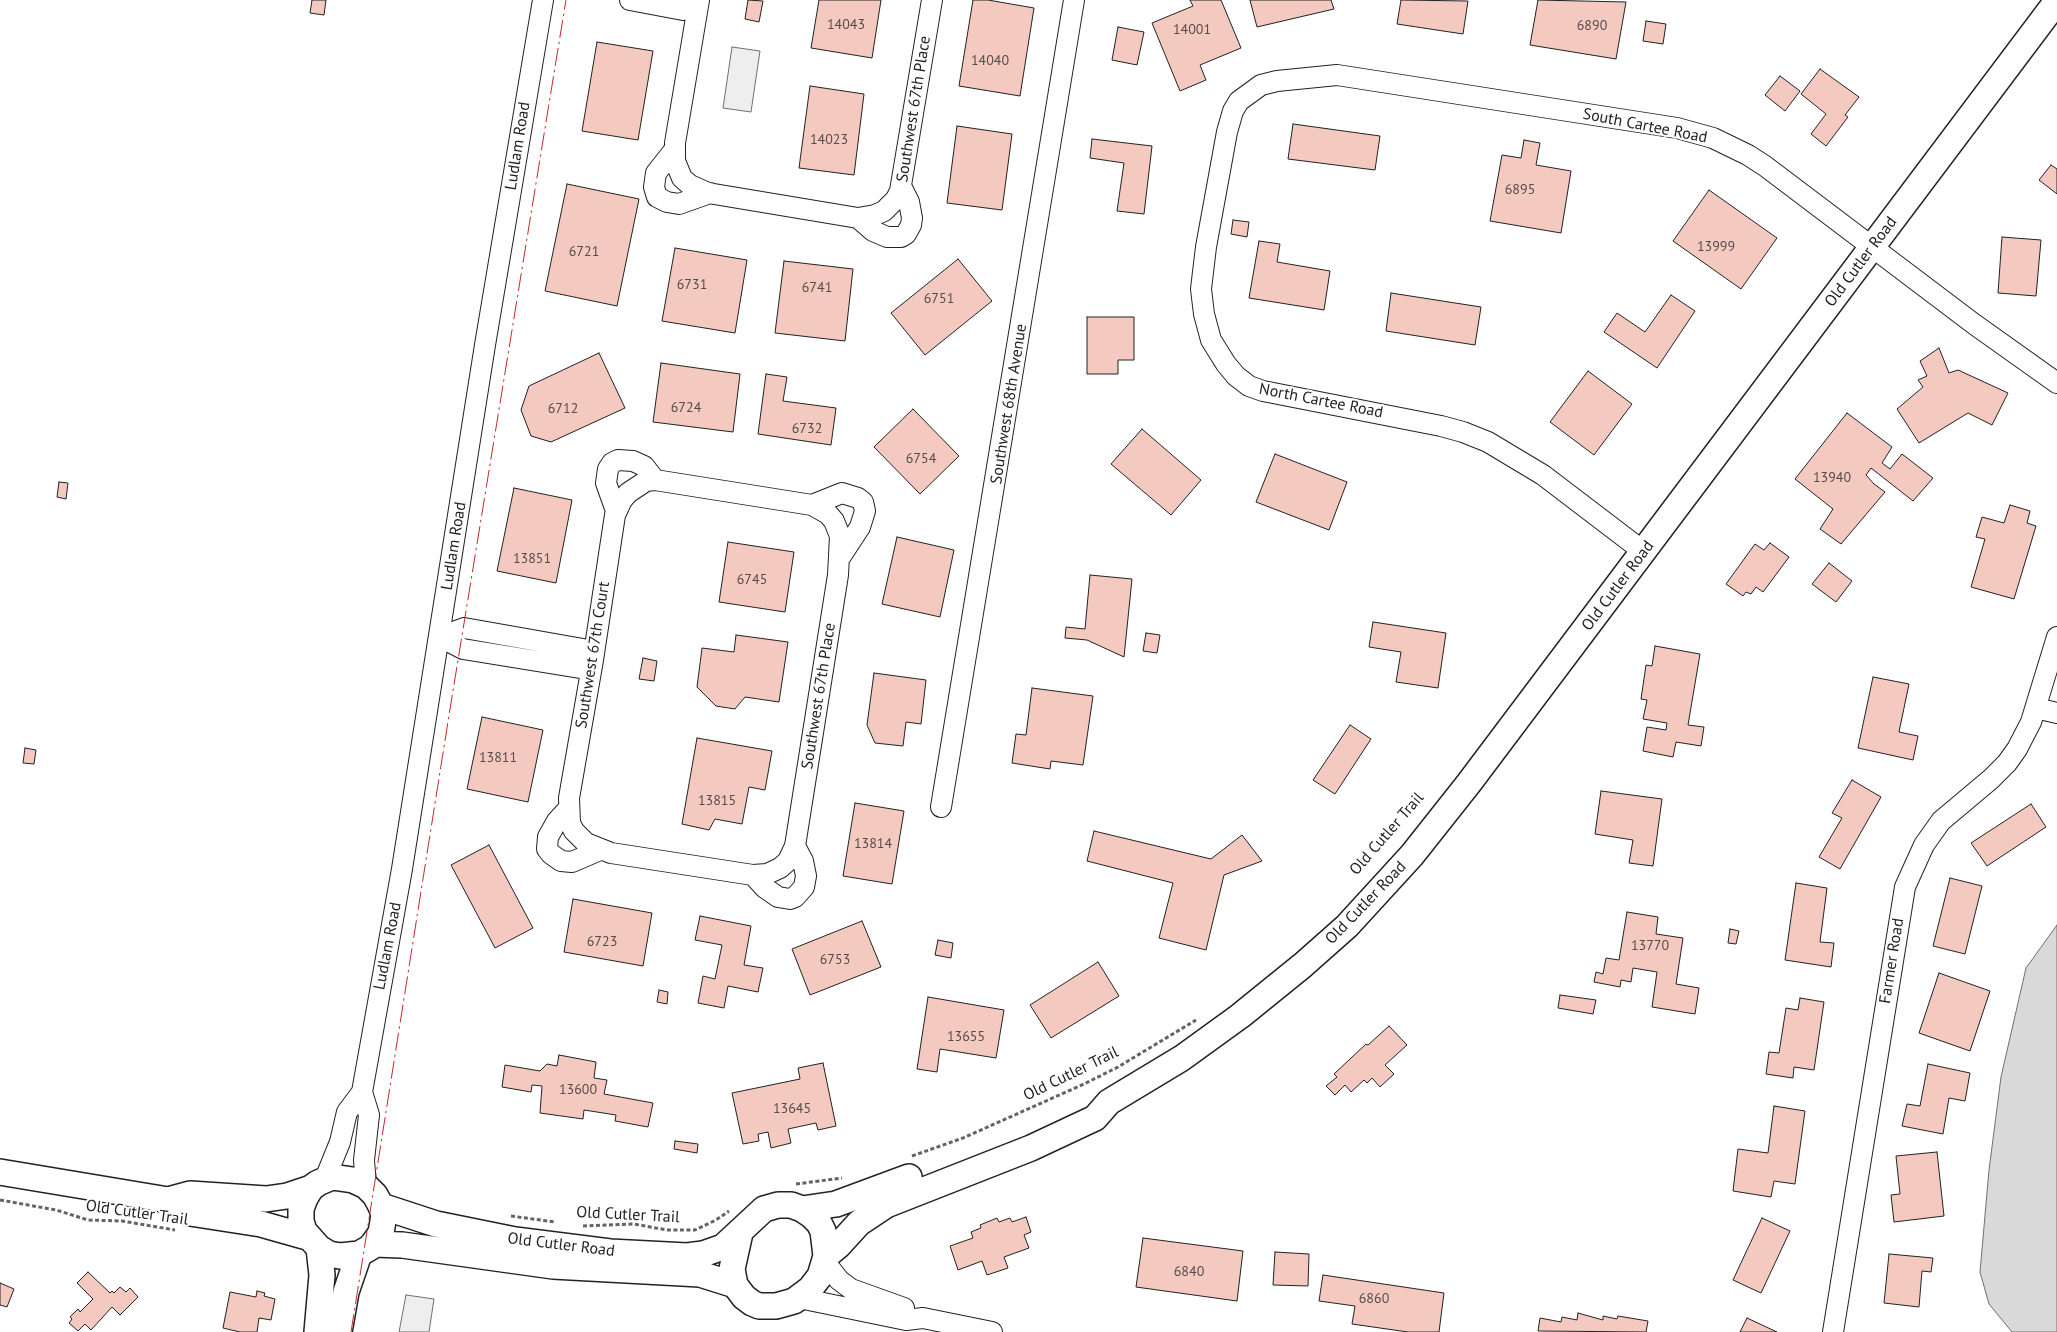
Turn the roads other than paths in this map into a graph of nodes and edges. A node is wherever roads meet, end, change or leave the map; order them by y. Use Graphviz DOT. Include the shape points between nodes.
graph roads {
  1 [pos="543,0"];
  2 [pos="630,0"];
  3 [pos="699,0"];
  4 [pos="932,0"];
  5 [pos="1074,0"];
  6 [pos="2057,1"];
  7 [pos="1277,81"];
  8 [pos="675,149"];
  9 [pos="901,186"];
  10 [pos="710,194"];
  11 [pos="858,218"];
  12 [pos="1872,248"];
  13 [pos="2057,383"];
  14 [pos="646,483"];
  15 [pos="812,505"];
  16 [pos="616,512"];
  17 [pos="1644,552"];
  18 [pos="840,556"];
  19 [pos="440,636"];
  20 [pos="2057,637"];
  21 [pos="593,660"];
  22 [pos="2036,708"];
  23 [pos="2057,713"];
  24 [pos="941,807"];
  25 [pos="568,808"];
  26 [pos="795,846"];
  27 [pos="600,850"];
  28 [pos="753,875"];
  29 [pos="362,1092"];
  30 [pos="1110,1102"];
  31 [pos="0,1172"];
  32 [pos="318,1184"];
  33 [pos="366,1186"];
  34 [pos="168,1200"];
  35 [pos="381,1206"];
  36 [pos="802,1209"];
  37 [pos="740,1234"];
  38 [pos="313,1242"];
  39 [pos="366,1249"];
  40 [pos="826,1259"];
  41 [pos="735,1286"];
  42 [pos="799,1298"];
  43 [pos="923,1318"];
  44 [pos="317,1332"];
  45 [pos="339,1332"];
  46 [pos="992,1332"];
  47 [pos="1833,1332"];
  1 -- 19 [label="street, Ludlam Road"];
  2 -- 3 [label="street" via="683,10"];
  3 -- 8 [label="street"];
  4 -- 9 [label="street, Southwest 67th Place"];
  5 -- 24 [label="street, Southwest 68th Avenue"];
  6 -- 12 [label="main road, Old Cutler Road"];
  7 -- 12 [label="street, South Cartee Road" via="1318,75 1352,76 1696,133 1759,163"];
  7 -- 17 [label="street, North Cartee Road" via="1261,85 1239,101 1232,111 1206,247 1201,289 1204,314 1211,340 1226,364 1249,386 1263,392 1441,426 1488,442 1543,475"];
  8 -- 10 [label="street" via="675,161 682,178"];
  8 -- 10 [label="street" via="656,173 654,188 657,197 679,204"];
  9 -- 11 [label="street, Southwest 67th Place" via="896,199 884,211"];
  9 -- 11 [label="street" via="912,218 906,234 887,237 873,231"];
  10 -- 11 [label="street"];
  12 -- 13 [label="street, South Cartee Road"];
  12 -- 17 [label="main road, Old Cutler Road"];
  14 -- 15 [label="street"];
  14 -- 16 [label="street, Southwest 67th Court" via="622,500"];
  14 -- 16 [label="street" via="644,466 633,461 612,463 606,483"];
  15 -- 18 [label="street, Southwest 67th Place" via="834,520 840,536"];
  15 -- 18 [label="street" via="842,493 863,502 865,510 860,527"];
  16 -- 21 [label="street, Southwest 67th Court"];
  17 -- 30 [label="main road, Old Cutler Road" via="1435,827 1352,920 1304,965 1240,1016 1182,1058"];
  18 -- 26 [label="street, Southwest 67th Place"];
  19 -- 21 [label="street" via="463,649 580,668"];
  19 -- 29 [label="street, Ludlam Road"];
  20 -- 22 [label="street, Farmer Road"];
  21 -- 25 [label="street, Southwest 67th Court"];
  22 -- 23 [label="street"];
  22 -- 47 [label="street, Farmer Road" via="2024,737 2007,763 1934,830 1905,887"];
  25 -- 27 [label="street, Southwest 67th Court" via="574,832"];
  25 -- 27 [label="street" via="548,837 547,849 561,861 572,862"];
  26 -- 28 [label="street, Southwest 67th Place" via="788,861 780,868 767,874"];
  26 -- 28 [label="street" via="806,876 804,887 795,897 778,897"];
  27 -- 28 [label="street"];
  29 -- 32 [label="street, Ludlam Road" via="347,1112 340,1142"];
  29 -- 33 [label="street, Ludlam Road" via="369,1115 364,1154"];
  30 -- 36 [label="main road, Old Cutler Road" via="1089,1104 849,1200"];
  30 -- 40 [label="main road" via="1095,1118 1039,1144 886,1205 859,1223"];
  31 -- 34 [label="main road"];
  32 -- 33 [label="main road" via="341,1178"];
  32 -- 34 [label="main road" via="272,1199 190,1194"];
  32 -- 38 [label="main road" via="304,1198 301,1209 301,1220"];
  33 -- 35 [label="main road"];
  34 -- 38 [label="main road, Old Cutler Road" via="190,1212 261,1224"];
  35 -- 37 [label="main road, Old Cutler Road" via="418,1219 481,1234 610,1252 698,1255 723,1247"];
  35 -- 39 [label="main road" via="381,1232"];
  36 -- 37 [label="main road, Old Cutler Road" via="791,1205 764,1209 749,1221"];
  36 -- 40 [label="main road" via="819,1223 825,1239"];
  37 -- 41 [label="main road, Old Cutler Road" via="732,1269"];
  38 -- 39 [label="main road, Old Cutler Road" via="329,1254 340,1256"];
  38 -- 44 [label="main road" via="322,1281"];
  39 -- 41 [label="main road, Old Cutler Road" via="414,1247 553,1266 700,1274"];
  39 -- 45 [label="main road" via="346,1292"];
  40 -- 42 [label="main road, Old Cutler Road" via="815,1283"];
  40 -- 43 [label="street" via="839,1280 851,1290 906,1308"];
  41 -- 42 [label="main road, Old Cutler Road" via="744,1297 759,1306 776,1306"];
  42 -- 43 [label="street" via="906,1320"];
  43 -- 46 [label="street"];
}
